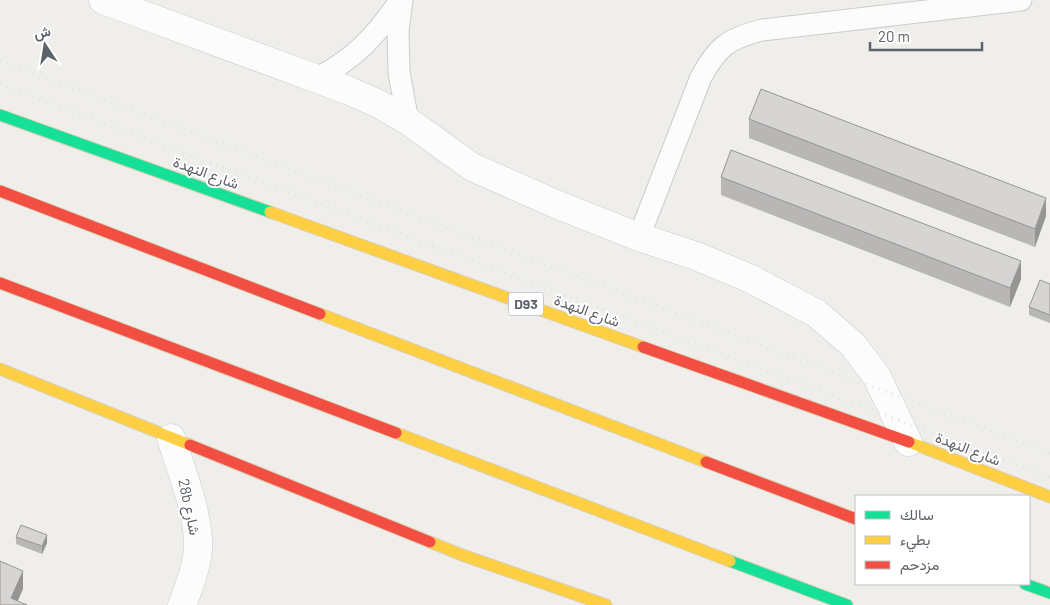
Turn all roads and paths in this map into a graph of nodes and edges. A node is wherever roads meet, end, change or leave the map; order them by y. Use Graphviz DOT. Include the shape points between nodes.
graph roads {
  1 [pos="102,0"];
  2 [pos="401,0"];
  3 [pos="1021,0"];
  4 [pos="946,5"];
  5 [pos="316,79"];
  6 [pos="0,115"];
  7 [pos="408,121"];
  8 [pos="0,191"];
  9 [pos="639,237"];
  10 [pos="0,283"];
  11 [pos="0,369"];
  12 [pos="171,438"];
  13 [pos="908,442"];
  14 [pos="1050,497"];
  15 [pos="855,519"];
  16 [pos="462,555"];
  17 [pos="1028,585"];
  18 [pos="520,587"];
  19 [pos="1050,593"];
  20 [pos="182,605"];
  21 [pos="606,605"];
  22 [pos="847,605"];
  1 -- 5 [label="street"];
  2 -- 5 [label="lane" via="379,31 356,53"];
  2 -- 7 [label="lane" via="399,73"];
  3 -- 4 [label="lane"];
  4 -- 9 [label="lane" via="762,30 724,44 701,77"];
  5 -- 7 [label="street" via="379,104"];
  6 -- 13 [label="main road, شارع النهدة / D93"];
  7 -- 9 [label="street" via="472,167"];
  8 -- 15 [label="main road"];
  9 -- 13 [label="street" via="749,278 816,313 853,345 876,375"];
  10 -- 22 [label="main road"];
  11 -- 12 [label="main road"];
  12 -- 16 [label="main road"];
  12 -- 20 [label="street, 28b شارع" via="188,492 198,549"];
  13 -- 14 [label="main road, شارع النهدة / D93"];
  16 -- 18 [label="main road"];
  16 -- 21 [label="main road"];
  17 -- 19 [label="main road"];
}
